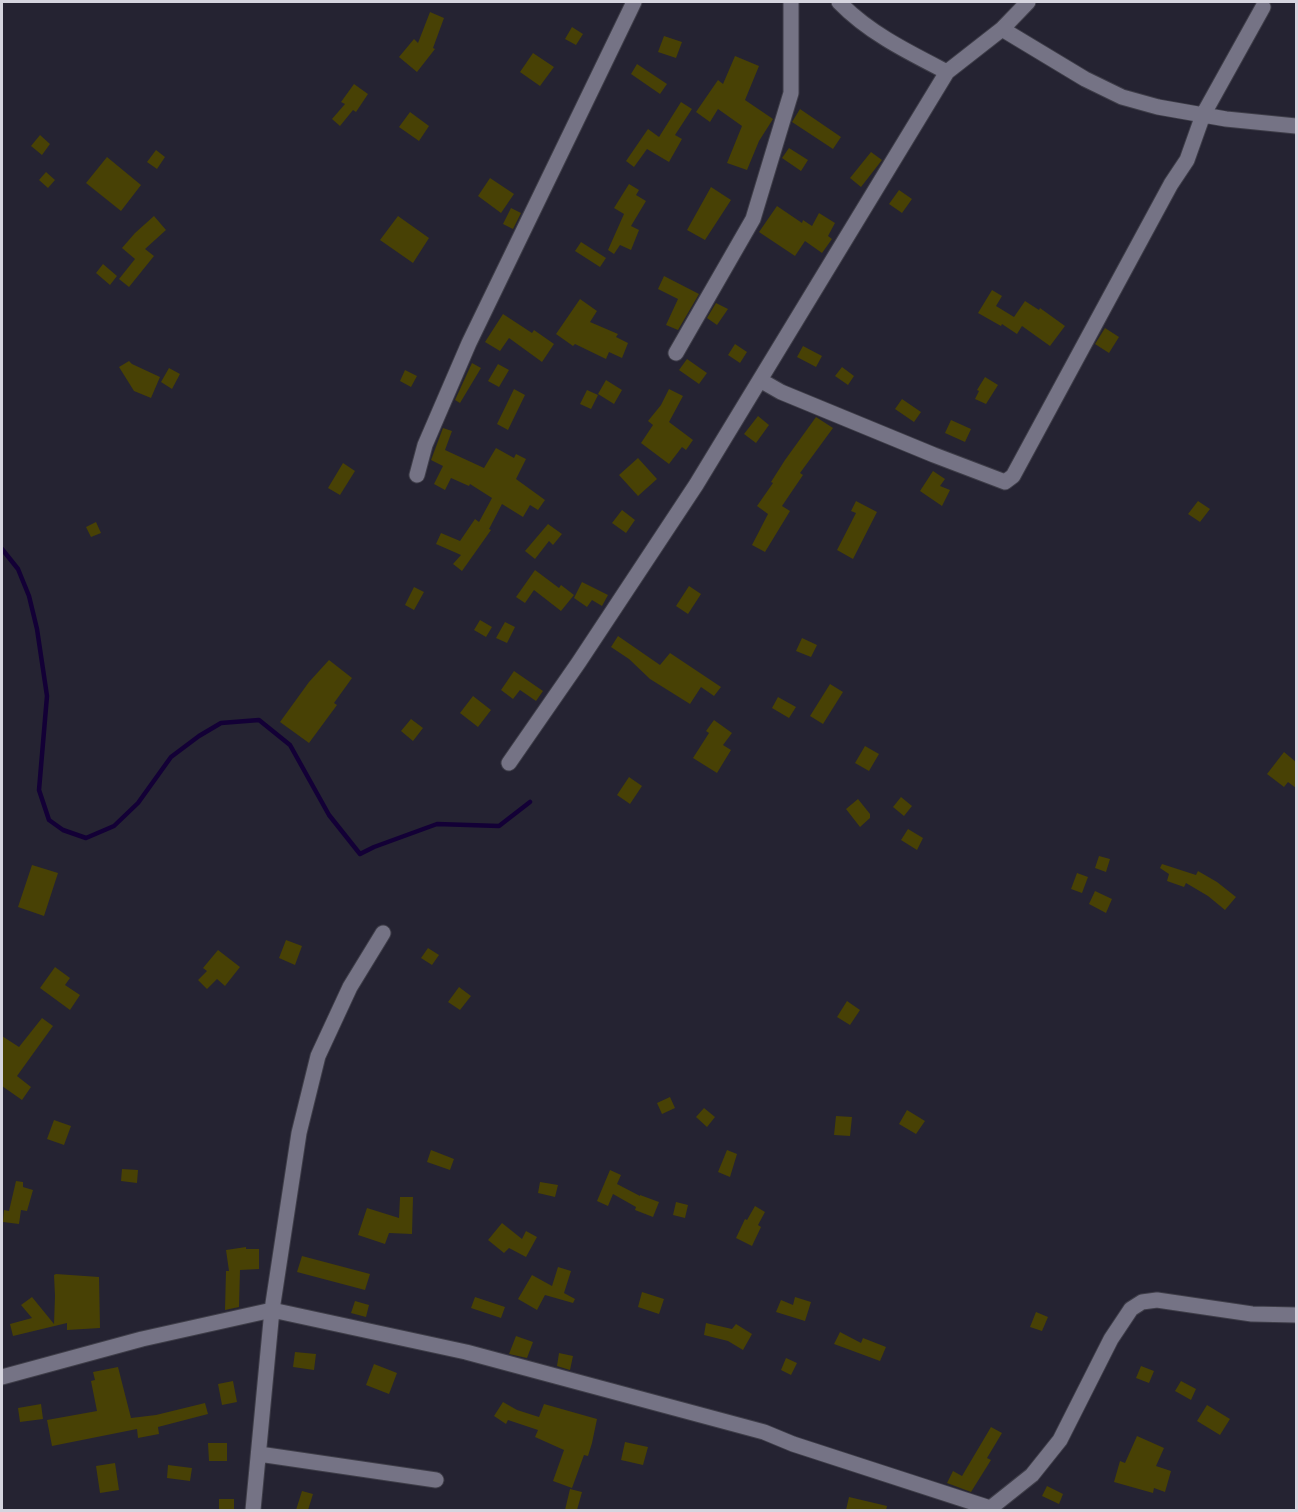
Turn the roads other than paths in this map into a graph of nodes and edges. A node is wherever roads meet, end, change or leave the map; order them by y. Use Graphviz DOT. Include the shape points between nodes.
graph roads {
  1 [pos="634,2"];
  2 [pos="790,2"];
  3 [pos="839,2"];
  4 [pos="1028,2"];
  5 [pos="1263,7"];
  6 [pos="1002,29"];
  7 [pos="946,72"];
  8 [pos="1203,115"];
  9 [pos="1296,126"];
  10 [pos="676,354"];
  11 [pos="760,380"];
  12 [pos="417,475"];
  13 [pos="509,763"];
  14 [pos="383,933"];
  15 [pos="272,1310"];
  16 [pos="1296,1315"];
  17 [pos="2,1377"];
  18 [pos="259,1454"];
  19 [pos="436,1480"];
  20 [pos="989,1509"];
  21 [pos="253,1510"];
  1 -- 12 [label="street" via="469,343 425,445"];
  2 -- 10 [label="street" via="791,93 753,219"];
  3 -- 7 [label="street" via="883,37"];
  4 -- 6 [label="street"];
  5 -- 8 [label="street"];
  6 -- 7 [label="street"];
  6 -- 8 [label="street" via="1122,97"];
  7 -- 11 [label="street"];
  8 -- 9 [label="street"];
  8 -- 11 [label="street" via="1187,160 1013,476 1005,482"];
  11 -- 13 [label="street" via="696,485"];
  14 -- 15 [label="street" via="350,987 318,1056 299,1133"];
  15 -- 17 [label="street" via="142,1339"];
  15 -- 18 [label="street"];
  15 -- 20 [label="street" via="466,1352 764,1432"];
  16 -- 20 [label="street" via="1252,1314 1157,1300 1142,1302 1131,1309 1111,1340 1060,1440 1032,1475"];
  18 -- 19 [label="street"];
  18 -- 21 [label="street"];
}
